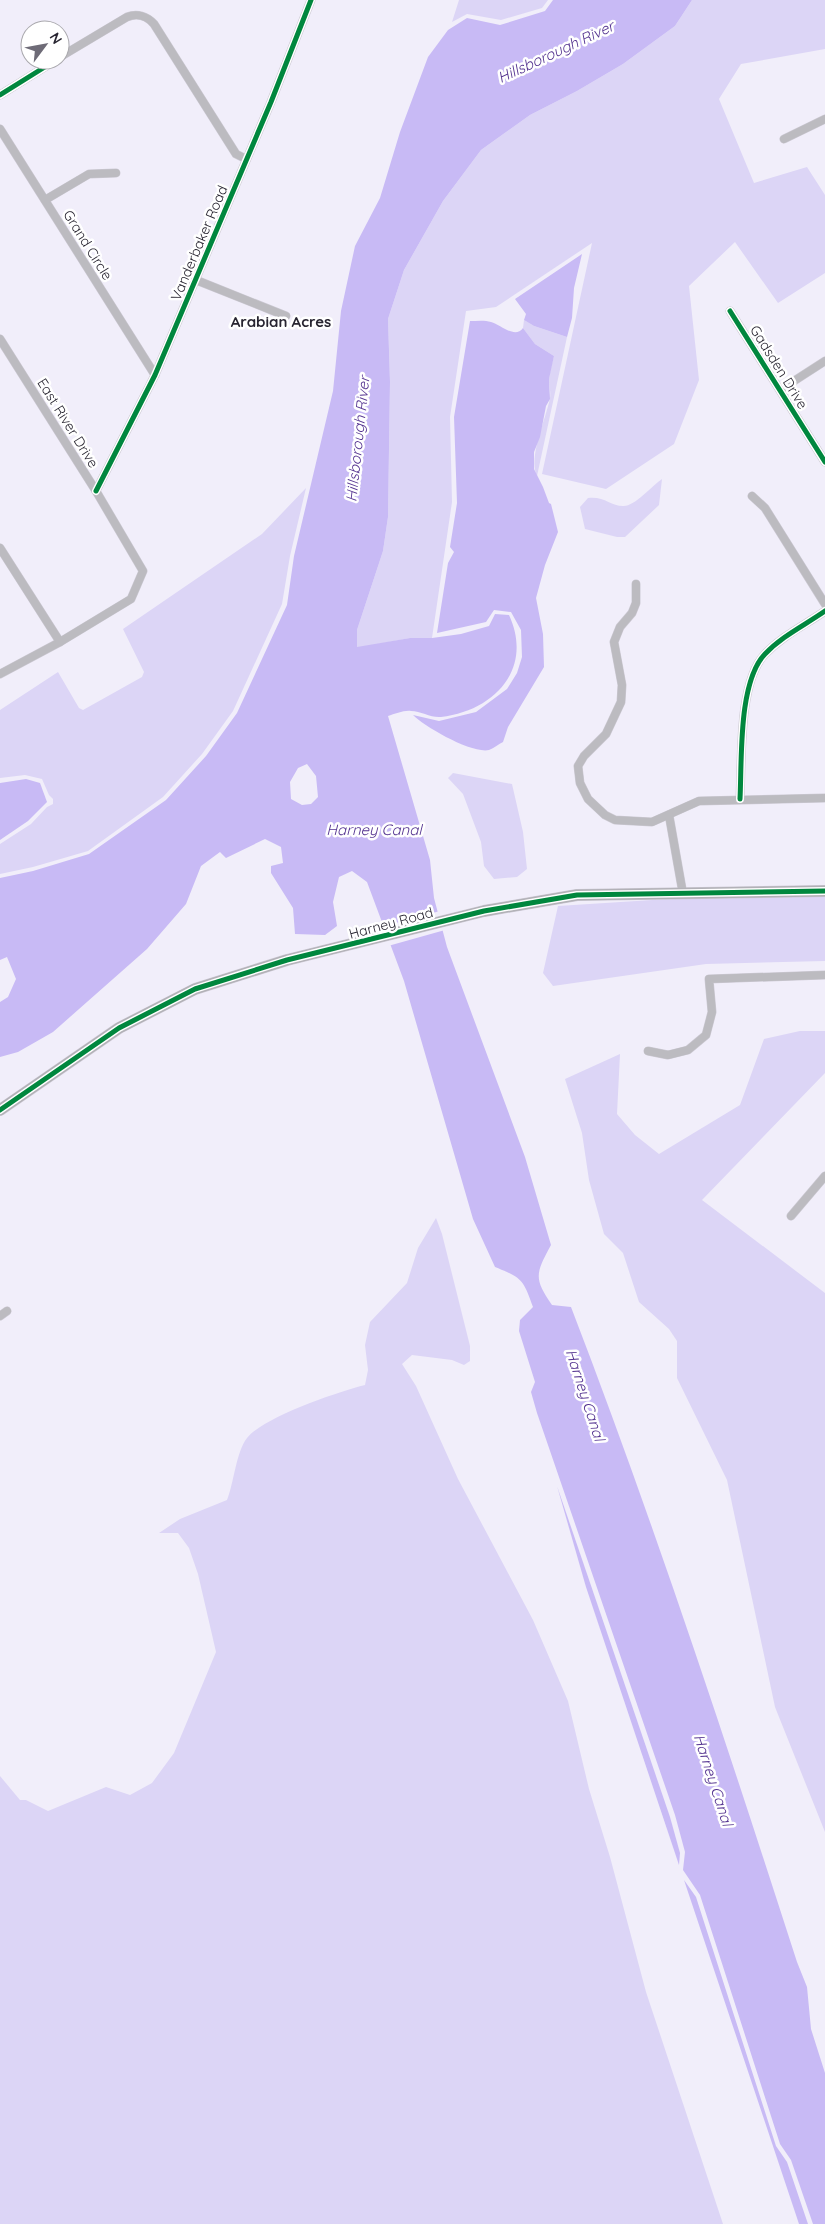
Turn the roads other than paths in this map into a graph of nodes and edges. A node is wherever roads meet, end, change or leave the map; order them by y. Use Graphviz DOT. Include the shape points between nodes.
graph roads {
  1 [pos="311,0"];
  2 [pos="70,52"];
  3 [pos="40,70"];
  4 [pos="0,95"];
  5 [pos="825,119"];
  6 [pos="0,129"];
  7 [pos="784,139"];
  8 [pos="246,159"];
  9 [pos="116,173"];
  10 [pos="45,200"];
  11 [pos="196,280"];
  12 [pos="730,311"];
  13 [pos="286,316"];
  14 [pos="0,340"];
  15 [pos="825,361"];
  16 [pos="155,375"];
  17 [pos="780,390"];
  18 [pos="825,462"];
  19 [pos="96,491"];
  20 [pos="752,496"];
  21 [pos="0,548"];
  22 [pos="636,584"];
  23 [pos="825,604"];
  24 [pos="825,612"];
  25 [pos="60,642"];
  26 [pos="0,674"];
  27 [pos="825,798"];
  28 [pos="740,799"];
  29 [pos="669,815"];
  30 [pos="825,891"];
  31 [pos="683,894"];
  32 [pos="825,975"];
  33 [pos="648,1051"];
  34 [pos="0,1110"];
  35 [pos="825,1176"];
  36 [pos="791,1216"];
  1 -- 8 [label="street, Vanderbaker Road"];
  2 -- 8 [label="street" via="123,19 135,15 144,17 154,24 236,154"];
  3 -- 4 [label="street"];
  5 -- 7 [label="street"];
  6 -- 10 [label="street, Grand Circle"];
  8 -- 11 [label="street, Vanderbaker Road"];
  9 -- 10 [label="street" via="90,174"];
  10 -- 16 [label="street, Grand Circle"];
  11 -- 13 [label="street"];
  11 -- 16 [label="street, Vanderbaker Road"];
  12 -- 17 [label="street, Gadsden Drive"];
  14 -- 19 [label="street, East River Drive"];
  15 -- 17 [label="street"];
  16 -- 19 [label="street, Vanderbaker Road"];
  17 -- 18 [label="street, Gadsden Drive"];
  19 -- 25 [label="street, East River Drive" via="143,571 130,599"];
  20 -- 23 [label="street" via="765,508"];
  21 -- 25 [label="street"];
  22 -- 29 [label="street" via="636,603 614,642 622,685 621,702 606,734 578,766 580,783 588,799 615,820 652,822"];
  24 -- 28 [label="street" via="764,655 751,678 745,703"];
  25 -- 26 [label="street, East River Drive"];
  27 -- 28 [label="street"];
  28 -- 29 [label="street" via="700,801"];
  29 -- 31 [label="street"];
  30 -- 31 [label="street, Harney Road"];
  31 -- 34 [label="street, Harney Road" via="576,895 536,901 456,917 287,960 195,989 119,1028"];
  32 -- 33 [label="street" via="709,979 712,1012 706,1034 688,1050 668,1055"];
  35 -- 36 [label="street"];
}
